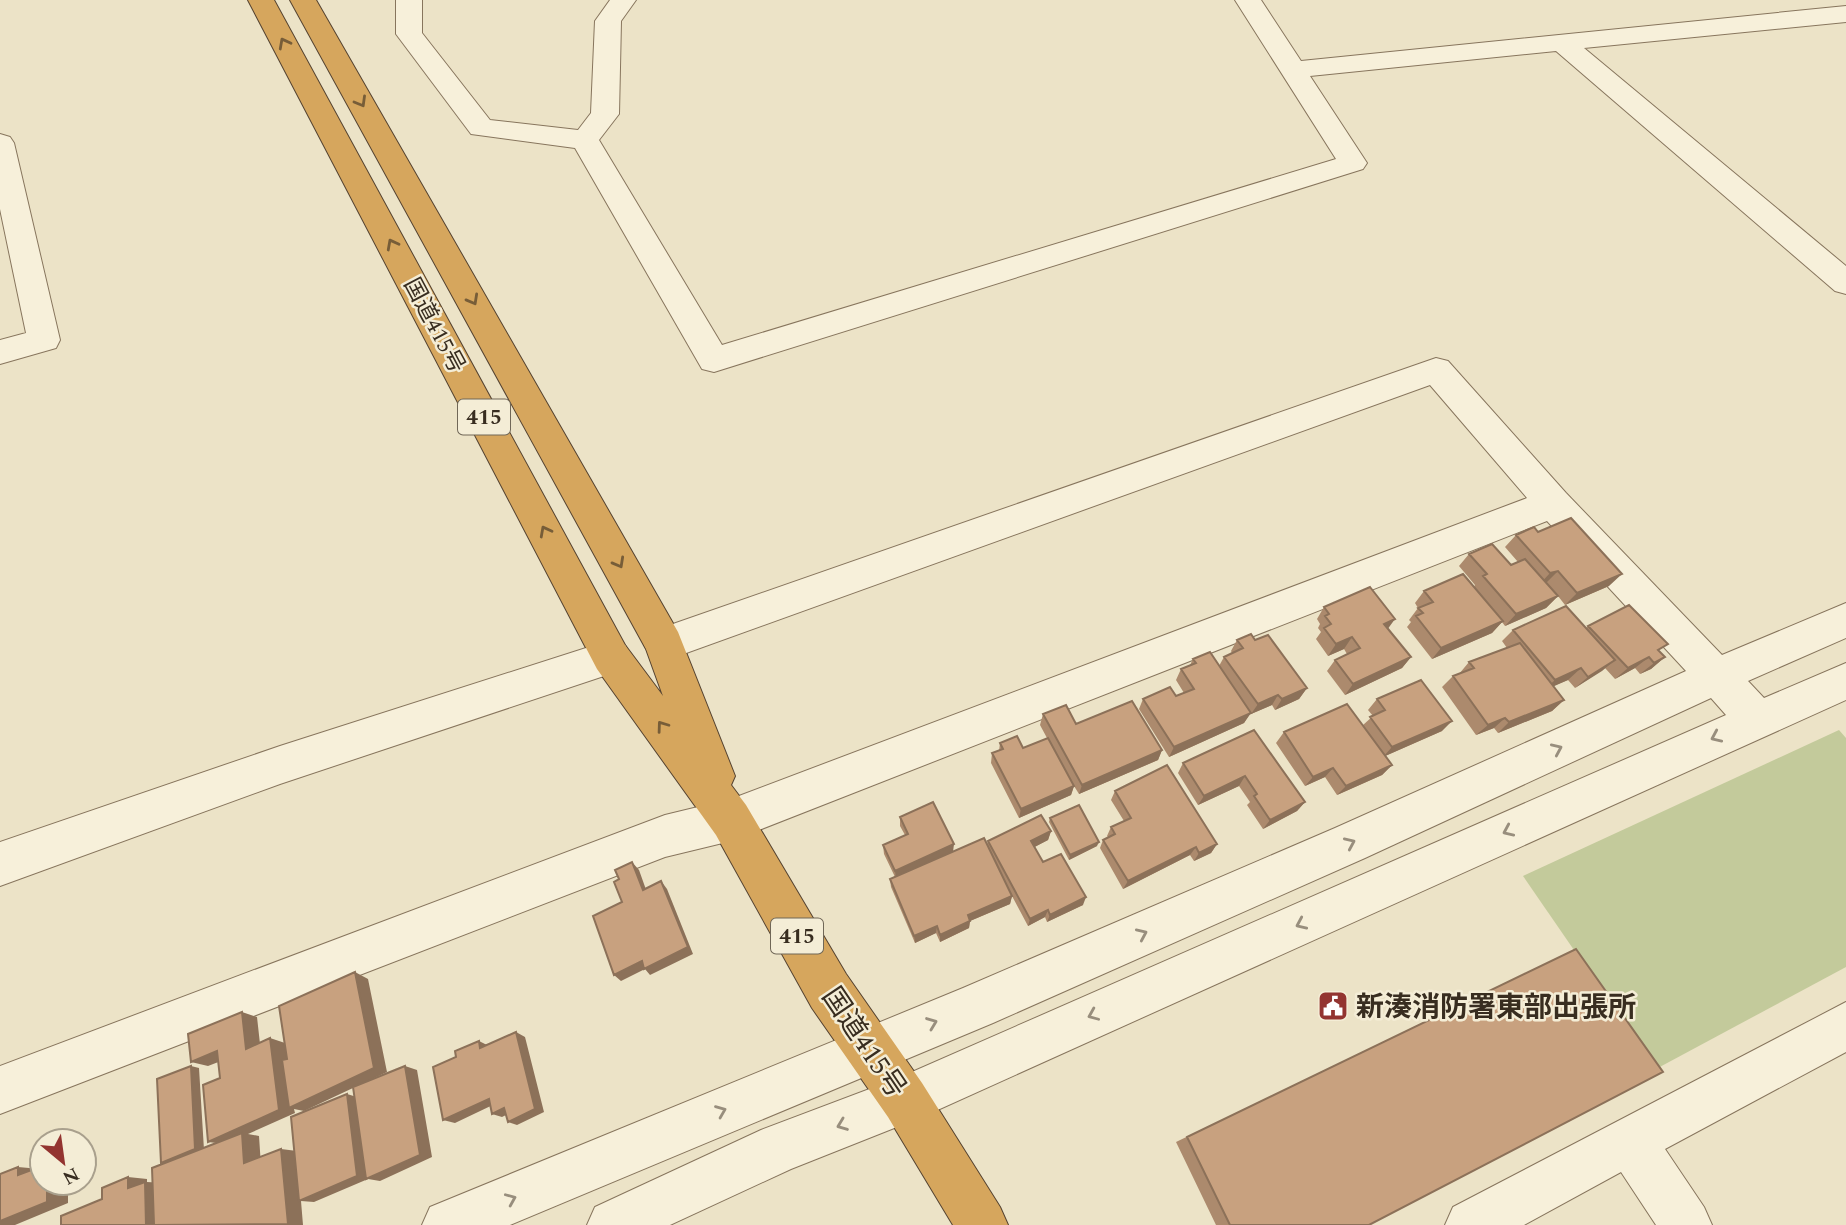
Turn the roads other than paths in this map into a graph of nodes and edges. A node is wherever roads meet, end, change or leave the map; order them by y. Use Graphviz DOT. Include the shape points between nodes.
graph roads {
  1 [pos="261,0"];
  2 [pos="303,0"];
  3 [pos="409,0"];
  4 [pos="623,0"];
  5 [pos="1248,0"];
  6 [pos="1846,14"];
  7 [pos="1562,43"];
  8 [pos="1292,70"];
  9 [pos="585,140"];
  10 [pos="0,143"];
  11 [pos="1846,283"];
  12 [pos="0,352"];
  13 [pos="1553,503"];
  14 [pos="1846,620"];
  15 [pos="1796,642"];
  16 [pos="664,644"];
  17 [pos="611,657"];
  18 [pos="1717,676"];
  19 [pos="1843,687"];
  20 [pos="1756,719"];
  21 [pos="730,820"];
  22 [pos="0,864"];
  23 [pos="1846,1026"];
  24 [pos="869,1048"];
  25 [pos="0,1090"];
  26 [pos="905,1100"];
  27 [pos="1630,1141"];
  28 [pos="448,1225"];
  29 [pos="613,1225"];
  30 [pos="982,1225"];
  31 [pos="1471,1225"];
  32 [pos="1686,1225"];
  17 -- 1 [label="highway, 国道415号 / 415, one-way"];
  2 -- 16 [label="highway, 国道415号 / 415, one-way"];
  3 -- 9 [label="street" via="410,34 481,128"];
  4 -- 9 [label="street" via="608,21 606,114"];
  5 -- 8 [label="street"];
  6 -- 7 [label="street"];
  7 -- 8 [label="street"];
  7 -- 11 [label="street"];
  8 -- 9 [label="street" via="1353,163 714,360"];
  10 -- 12 [label="street" via="44,340"];
  13 -- 16 [label="street" via="1436,370"];
  13 -- 18 [label="street"];
  13 -- 21 [label="street"];
  14 -- 15 [label="street"];
  15 -- 18 [label="street"];
  15 -- 19 [label="street"];
  16 -- 21 [label="highway, 国道415号 / 415"];
  21 -- 17 [label="highway, 国道415号 / 415, one-way"];
  17 -- 22 [label="street" via="281,765"];
  18 -- 20 [label="street"];
  24 -- 18 [label="street, one-way" via="1350,843"];
  19 -- 20 [label="street"];
  20 -- 26 [label="street, one-way"];
  21 -- 24 [label="highway, 国道415号 / 415" via="829,991"];
  21 -- 25 [label="street" via="665,836"];
  23 -- 27 [label="street"];
  24 -- 26 [label="highway, 国道415号 / 415"];
  28 -- 24 [label="street, one-way"];
  26 -- 29 [label="street, one-way" via="779,1149"];
  26 -- 30 [label="highway, 国道415号 / 415"];
  27 -- 31 [label="street"];
  27 -- 32 [label="street"];
}
